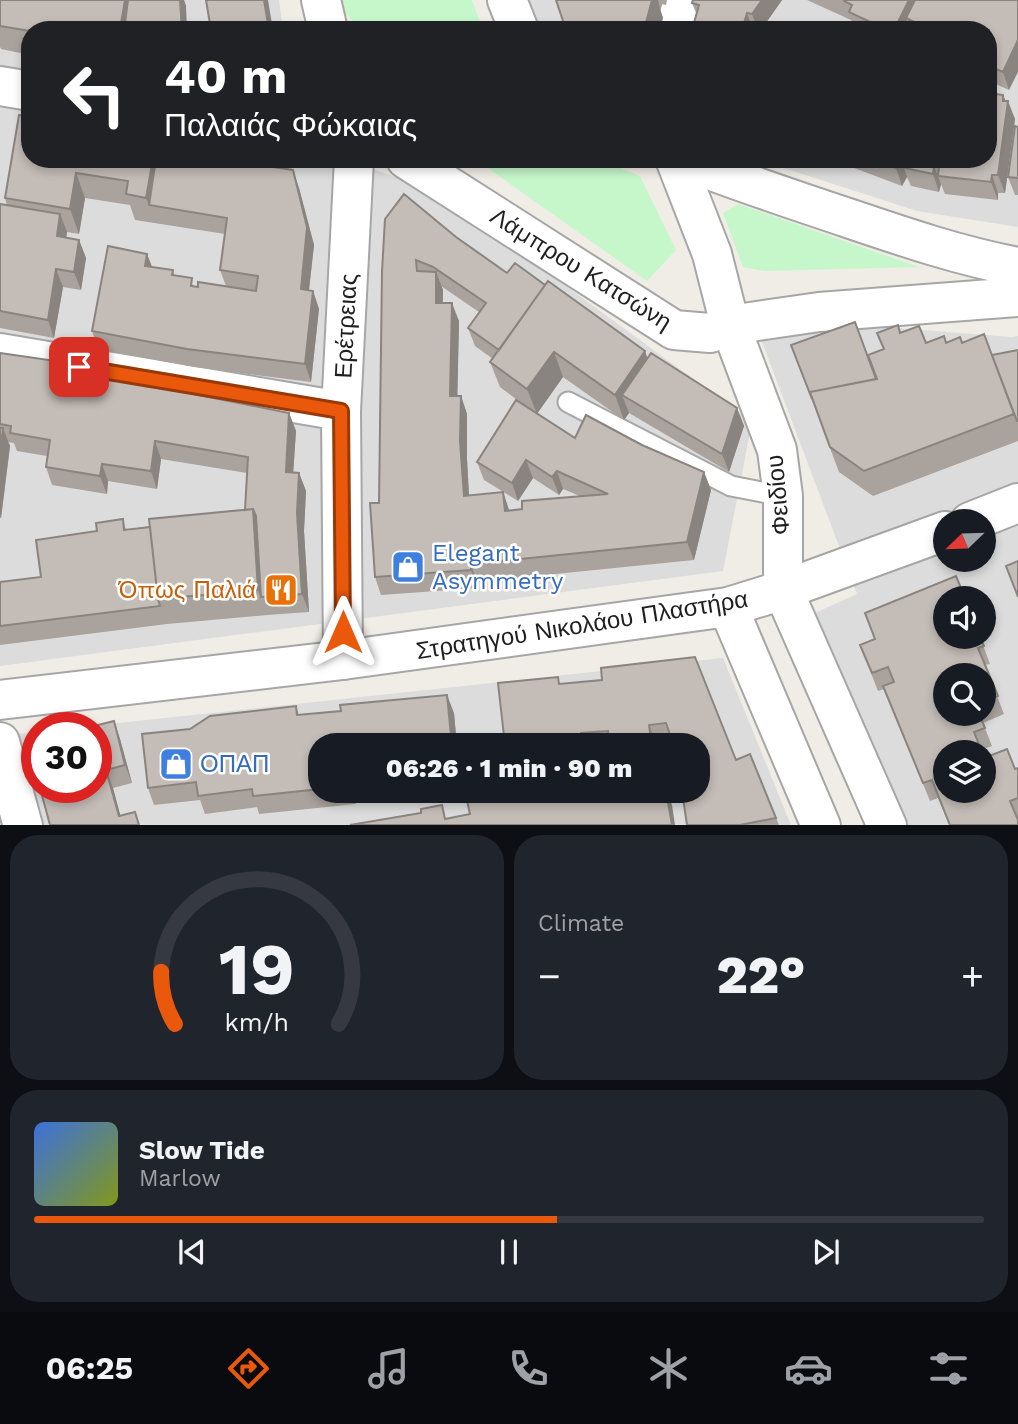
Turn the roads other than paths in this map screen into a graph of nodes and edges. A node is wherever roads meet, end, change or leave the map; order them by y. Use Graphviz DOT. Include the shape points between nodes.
graph roads {
  1 [pos="321,0"];
  2 [pos="507,0"];
  3 [pos="683,0"];
  4 [pos="326,21"];
  5 [pos="515,21"];
  6 [pos="677,21"];
  7 [pos="0,86"];
  8 [pos="21,90"];
  9 [pos="354,168"];
  10 [pos="420,168"];
  11 [pos="679,168"];
  12 [pos="704,168"];
  13 [pos="1018,267"];
  14 [pos="1018,297"];
  15 [pos="730,325"];
  16 [pos="0,353"];
  17 [pos="568,402"];
  18 [pos="341,411"];
  19 [pos="783,496"];
  20 [pos="1018,503"];
  21 [pos="996,512"];
  22 [pos="933,535"];
  23 [pos="783,590"];
  24 [pos="728,607"];
  25 [pos="343,660"];
  26 [pos="0,699"];
  27 [pos="0,742"];
  28 [pos="23,825"];
  29 [pos="821,825"];
  30 [pos="887,825"];
  1 -- 4 [label="street"];
  2 -- 5 [label="street"];
  3 -- 6 [label="street"];
  7 -- 8 [label="street"];
  9 -- 18 [label="street, Ερέτρειας"];
  10 -- 15 [label="street, Λάμπρου Κατσώνη" via="674,330 710,333"];
  11 -- 15 [label="street, Φειδίου" via="712,254"];
  12 -- 13 [label="street" via="969,258"];
  14 -- 15 [label="street, Λάμπρου Κατσώνη" via="819,312"];
  15 -- 19 [label="street, Φειδίου" via="776,450"];
  16 -- 18 [label="street"];
  17 -- 19 [label="lane" via="732,486"];
  18 -- 25 [label="street, Ερέτρειας"];
  19 -- 23 [label="street, Φειδίου"];
  20 -- 21 [label="street"];
  22 -- 23 [label="street, Στρατηγού Νικολάου Πλαστήρα"];
  23 -- 24 [label="street, Στρατηγού Νικολάου Πλαστήρα"];
  23 -- 30 [label="street, Φειδίου"];
  24 -- 25 [label="street, Στρατηγού Νικολάου Πλαστήρα"];
  24 -- 29 [label="street"];
  25 -- 26 [label="street, Στρατηγού Νικολάου Πλαστήρα"];
  27 -- 28 [label="street"];
}
